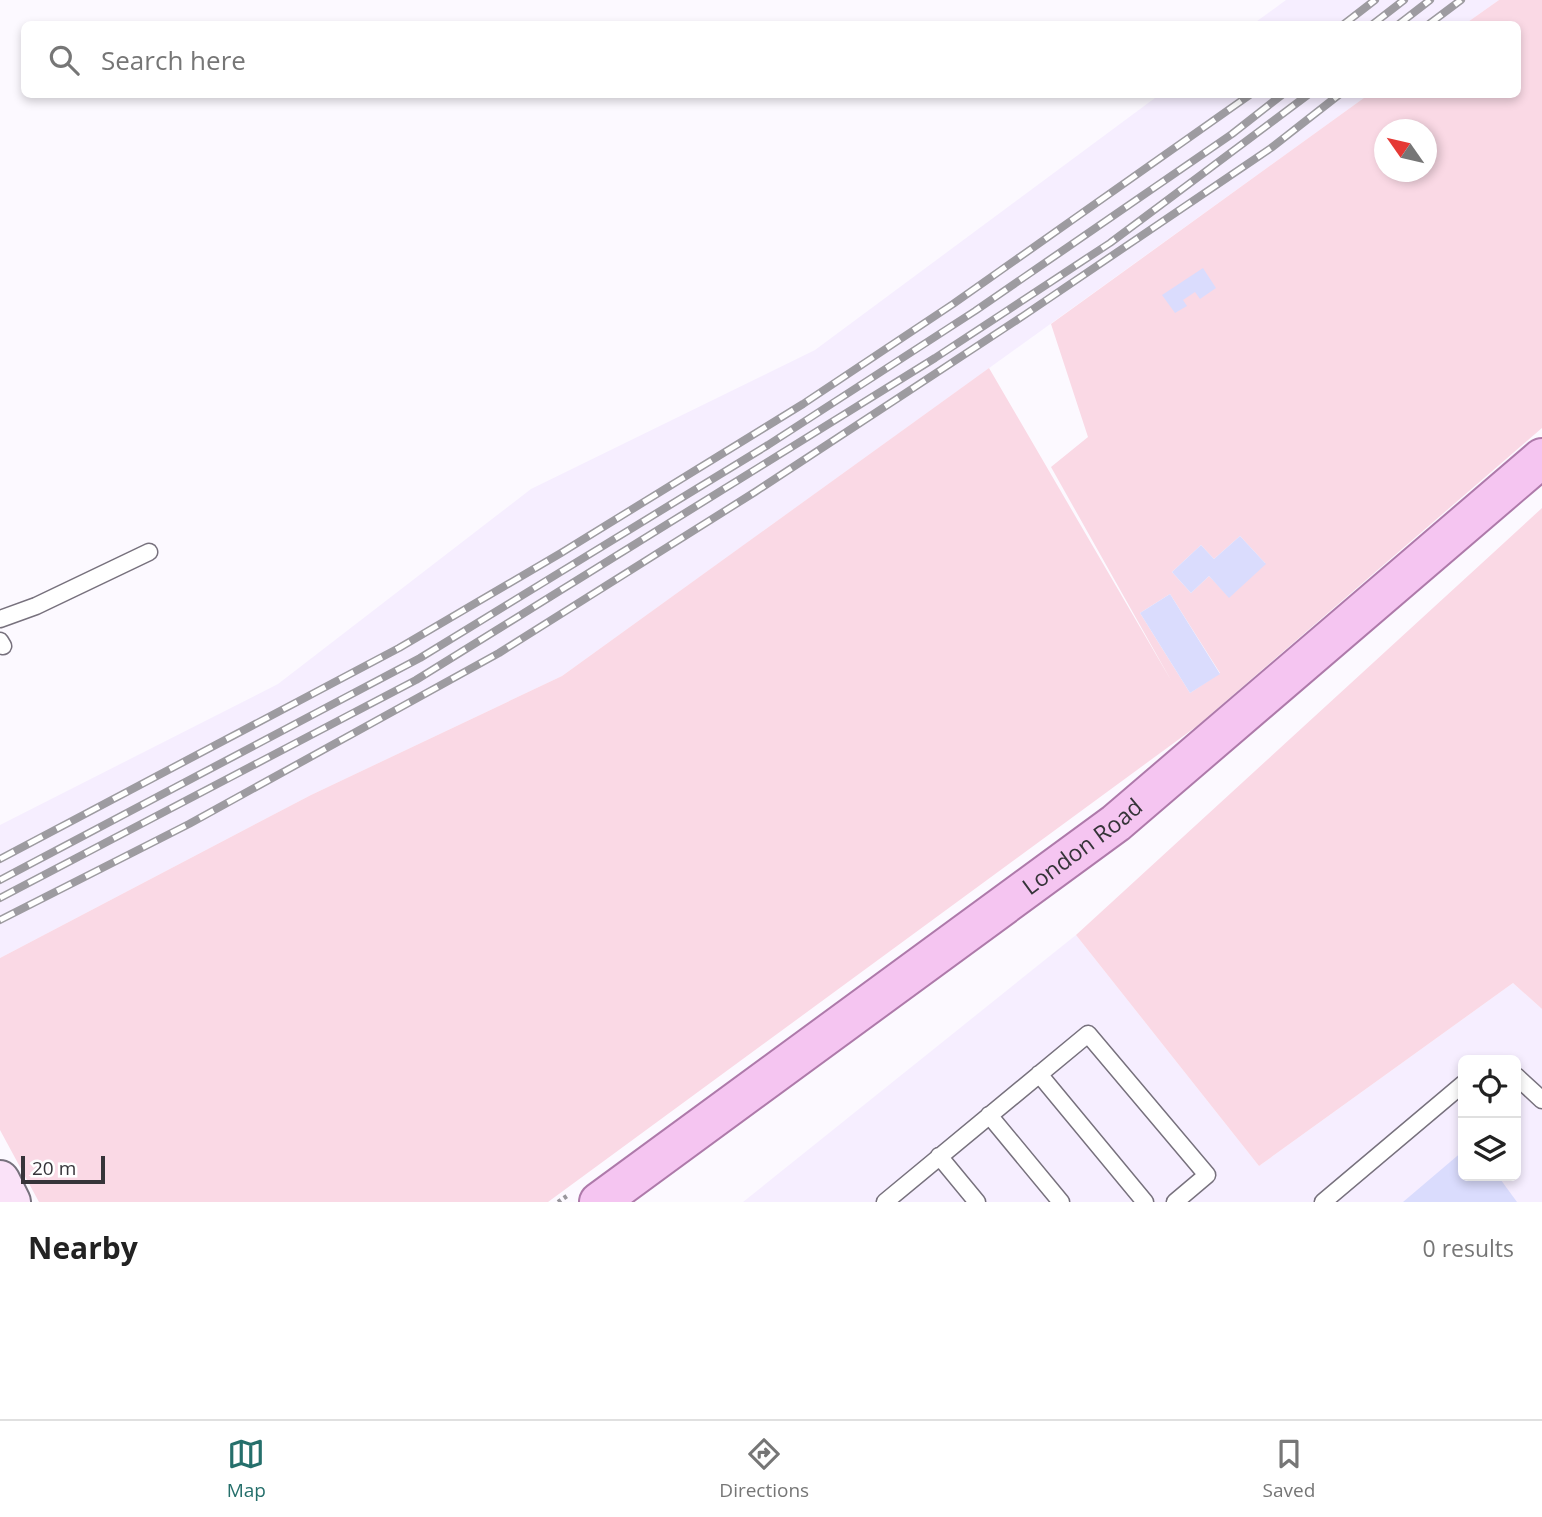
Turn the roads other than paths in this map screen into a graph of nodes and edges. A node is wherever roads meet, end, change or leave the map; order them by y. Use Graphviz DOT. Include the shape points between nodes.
graph roads {
  1 [pos="1542,458"];
  2 [pos="149,552"];
  3 [pos="0,619"];
  4 [pos="1039,1074"];
  5 [pos="1521,1081"];
  6 [pos="1458,1088"];
  7 [pos="1542,1100"];
  8 [pos="989,1115"];
  9 [pos="939,1156"];
  10 [pos="0,1180"];
  11 [pos="11,1202"];
  12 [pos="599,1202"];
  13 [pos="885,1202"];
  14 [pos="977,1202"];
  15 [pos="1062,1202"];
  16 [pos="1145,1202"];
  17 [pos="1175,1202"];
  18 [pos="1323,1202"];
  1 -- 12 [label="main road, London Road" via="1116,823"];
  2 -- 3 [label="lane"];
  4 -- 8 [label="lane"];
  4 -- 16 [label="lane"];
  4 -- 17 [label="lane" via="1088,1034 1207,1175"];
  5 -- 7 [label="lane"];
  6 -- 18 [label="lane"];
  8 -- 9 [label="lane"];
  8 -- 15 [label="lane"];
  9 -- 13 [label="lane"];
  9 -- 14 [label="lane"];
  10 -- 11 [label="street"];
}
